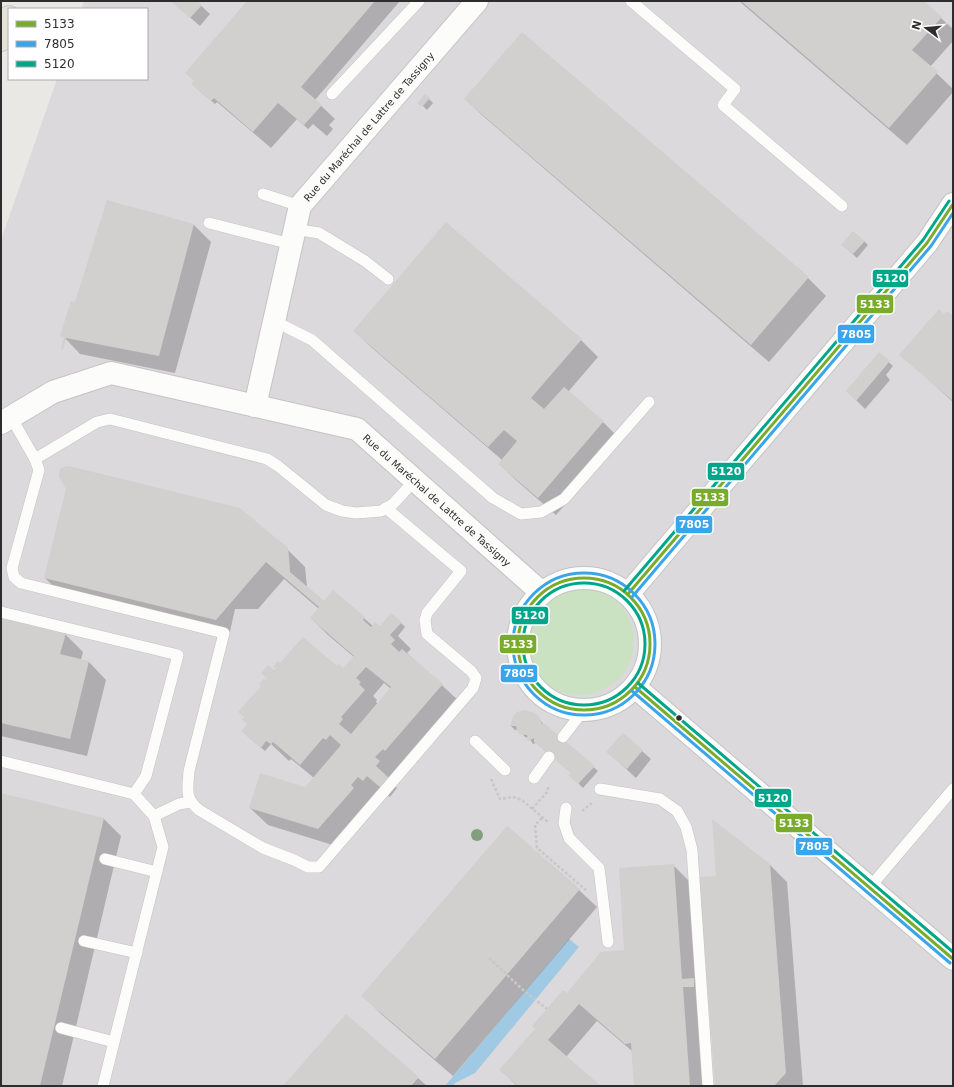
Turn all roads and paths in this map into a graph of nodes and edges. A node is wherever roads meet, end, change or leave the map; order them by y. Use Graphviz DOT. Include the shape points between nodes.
graph roads {
  1 [pos="419,1"];
  2 [pos="477,1"];
  3 [pos="631,1"];
  4 [pos="8,20"];
  5 [pos="1,40"];
  6 [pos="332,94"];
  7 [pos="263,194"];
  8 [pos="953,204"];
  9 [pos="300,206"];
  10 [pos="842,206"];
  11 [pos="953,221"];
  12 [pos="209,223"];
  13 [pos="293,236"];
  14 [pos="927,243"];
  15 [pos="388,279"];
  16 [pos="274,322"];
  17 [pos="649,402"];
  18 [pos="255,406"];
  19 [pos="6,420"];
  20 [pos="35,459"];
  21 [pos="414,480"];
  22 [pos="386,508"];
  23 [pos="542,593"];
  24 [pos="628,594"];
  25 [pos="1,612"];
  26 [pos="635,687"];
  27 [pos="583,711"];
  28 [pos="564,737"];
  29 [pos="475,741"];
  30 [pos="549,757"];
  31 [pos="1,761"];
  32 [pos="502,767"];
  33 [pos="534,778"];
  34 [pos="600,789"];
  35 [pos="953,789"];
  36 [pos="134,794"];
  37 [pos="595,801"];
  38 [pos="190,802"];
  39 [pos="566,808"];
  40 [pos="154,816"];
  41 [pos="542,818"];
  42 [pos="564,823"];
  43 [pos="105,859"];
  44 [pos="157,872"];
  45 [pos="870,887"];
  46 [pos="586,890"];
  47 [pos="84,941"];
  48 [pos="608,942"];
  49 [pos="136,953"];
  50 [pos="489,958"];
  51 [pos="953,959"];
  52 [pos="547,1009"];
  53 [pos="61,1028"];
  54 [pos="114,1042"];
  55 [pos="103,1086"];
  56 [pos="708,1086"];
  1 -- 6 [label="lane"];
  2 -- 9 [label="street, Rue du Maréchal de Lattre de Tassigny"];
  3 -- 10 [label="lane" via="735,89 723,105"];
  4 -- 5 [label="highway"];
  7 -- 9 [label="lane"];
  8 -- 14 [label="street"];
  9 -- 13 [label="street, Rue du Maréchal de Lattre de Tassigny"];
  11 -- 14 [label="street"];
  12 -- 13 [label="lane"];
  13 -- 15 [label="lane" via="319,233"];
  13 -- 16 [label="street, Rue du Maréchal de Lattre de Tassigny"];
  14 -- 24 [label="street"];
  16 -- 17 [label="lane" via="312,340 493,498 520,514 541,512 564,499"];
  16 -- 18 [label="street, Rue du Maréchal de Lattre de Tassigny"];
  18 -- 19 [label="street, Rue du Maréchal de Lattre de Tassigny" via="111,373 53,392"];
  18 -- 21 [label="street, Rue du Maréchal de Lattre de Tassigny" via="358,429"];
  19 -- 20 [label="lane"];
  20 -- 22 [label="lane" via="97,422 110,419 267,459 326,505 342,511 356,513 381,511"];
  20 -- 38 [label="lane" via="39,470 12,568 14,577 21,582 224,633 189,771"];
  21 -- 22 [label="lane" via="393,504"];
  21 -- 23 [label="street, Rue du Maréchal de Lattre de Tassigny"];
  22 -- 38 [label="lane" via="461,570 427,613 425,620 428,634 476,678 473,688 319,867 308,867 263,848 198,810"];
  23 -- 24 [label="street" via="557,583 576,578 594,578 612,584"];
  23 -- 27 [label="street" via="529,607 520,625 517,644 520,663 528,680 542,697 561,707"];
  24 -- 26 [label="street" via="641,610 649,629 650,649 646,670"];
  25 -- 36 [label="lane" via="178,655 146,776"];
  26 -- 27 [label="street" via="620,700 602,709"];
  26 -- 45 [label="street"];
  27 -- 28 [label="lane"];
  29 -- 32 [label="lane"];
  30 -- 33 [label="lane"];
  31 -- 36 [label="lane"];
  32 -- 41 [label="path" via="490,776 500,799 513,797 522,800"];
  34 -- 56 [label="lane" via="660,799 677,811 686,827 692,850"];
  35 -- 45 [label="lane"];
  36 -- 40 [label="lane"];
  37 -- 42 [label="path" via="572,821"];
  38 -- 40 [label="lane" via="179,804"];
  39 -- 42 [label="lane"];
  40 -- 44 [label="lane" via="163,847"];
  41 -- 42 [label="path" via="549,823"];
  41 -- 46 [label="path" via="535,825 537,848"];
  42 -- 48 [label="lane" via="569,838 599,868"];
  43 -- 44 [label="lane"];
  44 -- 49 [label="lane"];
  45 -- 51 [label="street"];
  47 -- 49 [label="lane"];
  49 -- 54 [label="lane"];
  50 -- 52 [label="path"];
  53 -- 54 [label="lane"];
  54 -- 55 [label="lane"];
}
